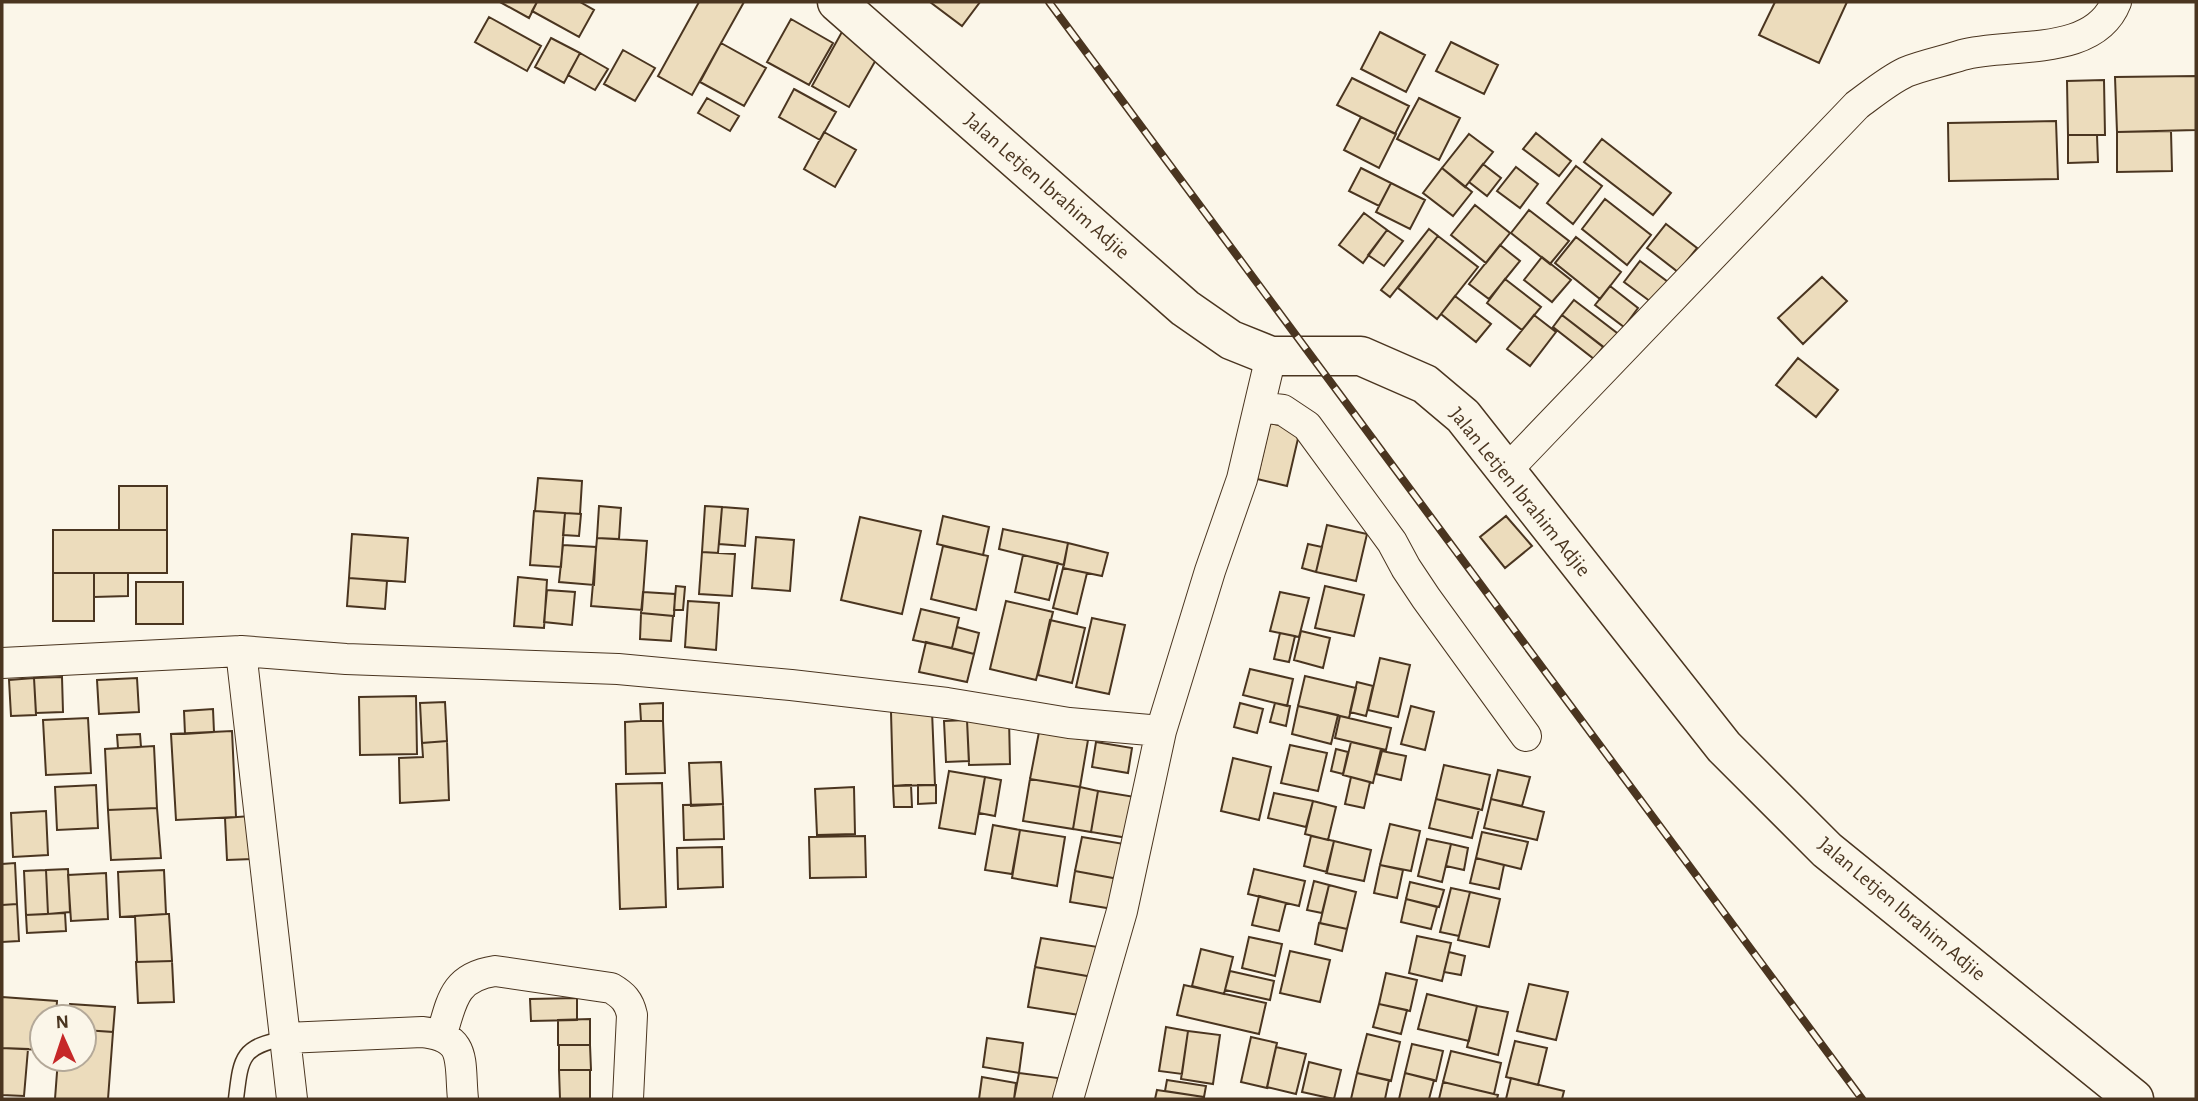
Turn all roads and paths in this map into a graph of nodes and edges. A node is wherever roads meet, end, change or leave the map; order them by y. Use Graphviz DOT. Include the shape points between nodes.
graph roads {
  1 [pos="837,2"];
  2 [pos="2116,2"];
  3 [pos="1271,356"];
  4 [pos="1259,407"];
  5 [pos="1506,471"];
  6 [pos="241,652"];
  7 [pos="2,663"];
  8 [pos="1161,731"];
  9 [pos="1526,736"];
  10 [pos="442,1034"];
  11 [pos="286,1038"];
  12 [pos="236,1099"];
  13 [pos="292,1099"];
  14 [pos="463,1099"];
  15 [pos="628,1099"];
  16 [pos="1068,1099"];
  17 [pos="2134,1099"];
  1 -- 3 [label="highway, Jalan Letjen Ibrahim Adjie" via="1185,308 1231,340"];
  2 -- 5 [label="street" via="2096,29 2076,39 1967,54 1905,73 1857,105"];
  3 -- 4 [label="street"];
  3 -- 5 [label="highway, Jalan Letjen Ibrahim Adjie" via="1361,356 1425,384 1463,416"];
  4 -- 8 [label="street" via="1242,479"];
  4 -- 9 [label="street" via="1283,410 1307,425"];
  5 -- 17 [label="highway, Jalan Letjen Ibrahim Adjie" via="1724,747 1827,850"];
  6 -- 7 [label="street"];
  6 -- 8 [label="street" via="618,669 947,703 1069,723"];
  6 -- 11 [label="street"];
  8 -- 16 [label="street" via="1122,911"];
  10 -- 11 [label="street"];
  10 -- 14 [label="street" via="458,1049"];
  10 -- 15 [label="street" via="450,1005 463,983 478,974 495,971 611,988 629,1004 632,1015"];
  11 -- 12 [label="lane" via="252,1048 243,1060"];
  11 -- 13 [label="street"];
}
